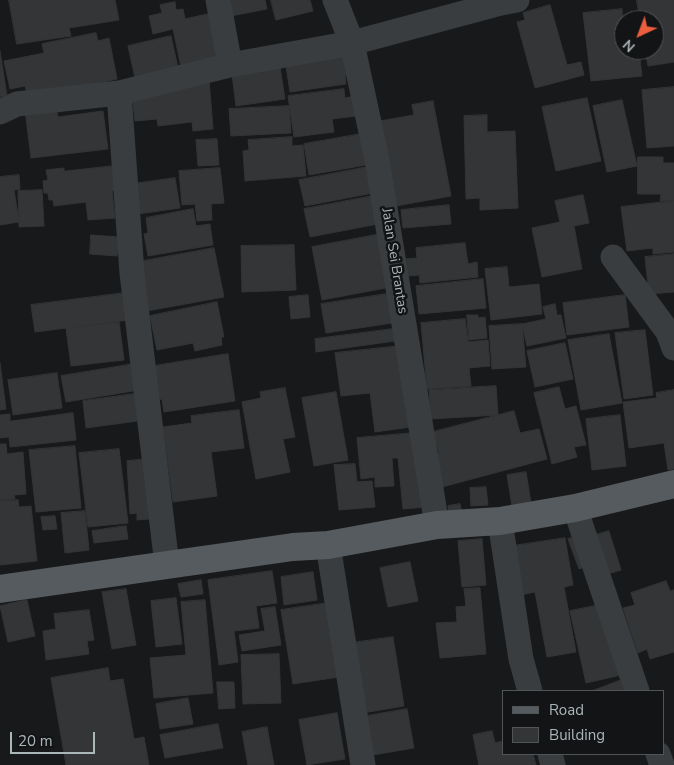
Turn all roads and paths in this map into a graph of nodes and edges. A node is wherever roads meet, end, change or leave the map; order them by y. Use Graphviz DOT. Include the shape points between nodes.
graph roads {
  1 [pos="218,0"];
  2 [pos="335,0"];
  3 [pos="517,0"];
  4 [pos="352,43"];
  5 [pos="230,65"];
  6 [pos="119,93"];
  7 [pos="0,112"];
  8 [pos="613,257"];
  9 [pos="674,348"];
  10 [pos="673,486"];
  11 [pos="574,508"];
  12 [pos="500,521"];
  13 [pos="438,525"];
  14 [pos="328,545"];
  15 [pos="167,564"];
  16 [pos="0,590"];
  17 [pos="530,690"];
  18 [pos="637,690"];
  19 [pos="363,765"];
  1 -- 5 [label="street"];
  2 -- 4 [label="street, Jalan Sei Brantas"];
  3 -- 4 [label="street"];
  4 -- 5 [label="street"];
  4 -- 13 [label="street, Jalan Sei Brantas" via="377,160"];
  5 -- 6 [label="street"];
  6 -- 7 [label="street" via="17,104"];
  6 -- 15 [label="street" via="132,273"];
  8 -- 9 [label="street" via="668,332"];
  10 -- 11 [label="main road"];
  11 -- 12 [label="main road"];
  11 -- 18 [label="street"];
  12 -- 13 [label="main road"];
  12 -- 17 [label="street" via="520,660"];
  13 -- 14 [label="main road"];
  14 -- 15 [label="main road"];
  14 -- 19 [label="street"];
  15 -- 16 [label="main road"];
}
